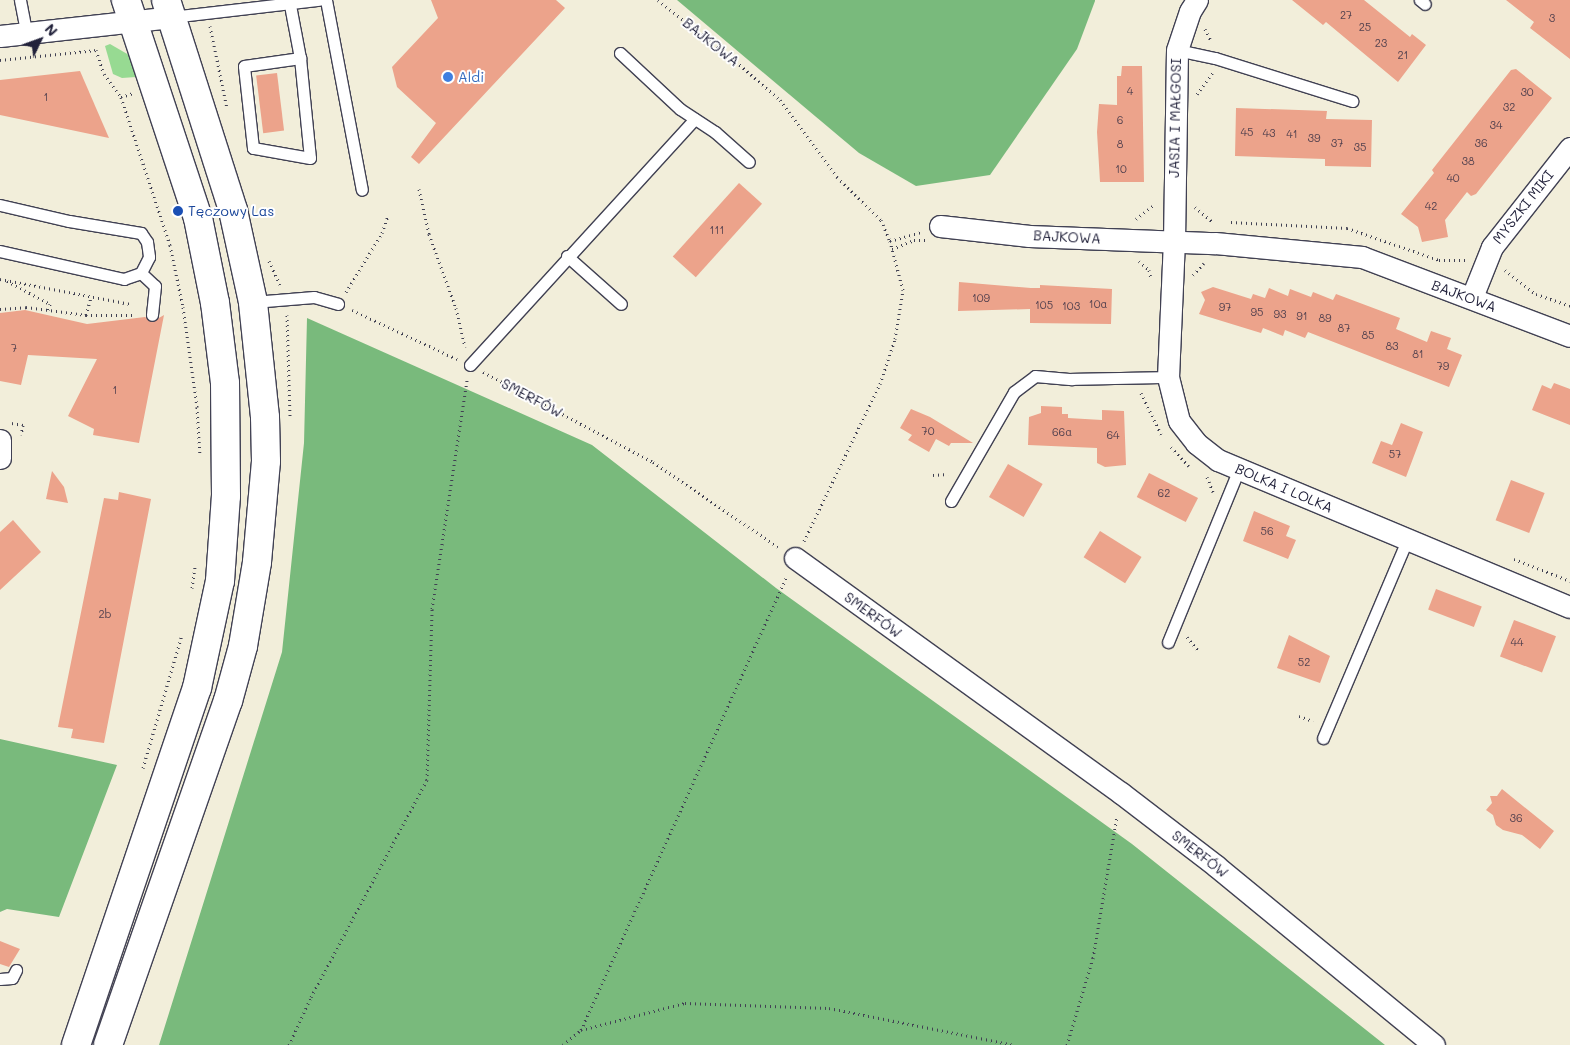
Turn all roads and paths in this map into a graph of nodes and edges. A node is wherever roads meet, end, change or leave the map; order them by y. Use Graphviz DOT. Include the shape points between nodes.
graph roads {
  1 [pos="20,0"];
  2 [pos="319,0"];
  3 [pos="326,0"];
  4 [pos="658,0"];
  5 [pos="1197,0"];
  6 [pos="290,5"];
  7 [pos="168,9"];
  8 [pos="129,11"];
  9 [pos="208,15"];
  10 [pos="1206,20"];
  11 [pos="26,32"];
  12 [pos="0,36"];
  13 [pos="1177,50"];
  14 [pos="1216,51"];
  15 [pos="620,53"];
  16 [pos="300,58"];
  17 [pos="0,60"];
  18 [pos="219,65"];
  19 [pos="1352,101"];
  20 [pos="695,119"];
  21 [pos="1570,148"];
  22 [pos="749,162"];
  23 [pos="419,188"];
  24 [pos="362,190"];
  25 [pos="1191,201"];
  26 [pos="0,205"];
  27 [pos="388,216"];
  28 [pos="940,226"];
  29 [pos="1214,227"];
  30 [pos="1174,240"];
  31 [pos="890,241"];
  32 [pos="0,251"];
  33 [pos="567,256"];
  34 [pos="1136,258"];
  35 [pos="1208,260"];
  36 [pos="1503,268"];
  37 [pos="142,273"];
  38 [pos="2,279"];
  39 [pos="1186,282"];
  40 [pos="1154,288"];
  41 [pos="1472,297"];
  42 [pos="91,298"];
  43 [pos="253,302"];
  44 [pos="131,304"];
  45 [pos="338,304"];
  46 [pos="621,304"];
  47 [pos="1570,306"];
  48 [pos="0,310"];
  49 [pos="48,310"];
  50 [pos="152,314"];
  51 [pos="86,315"];
  52 [pos="134,315"];
  53 [pos="1570,336"];
  54 [pos="470,365"];
  55 [pos="1168,377"];
  56 [pos="0,440"];
  57 [pos="0,458"];
  58 [pos="200,462"];
  59 [pos="1239,469"];
  60 [pos="951,500"];
  61 [pos="1407,540"];
  62 [pos="795,558"];
  63 [pos="196,562"];
  64 [pos="191,599"];
  65 [pos="1570,607"];
  66 [pos="185,626"];
  67 [pos="1188,630"];
  68 [pos="1168,642"];
  69 [pos="1198,650"];
  70 [pos="1323,738"];
  71 [pos="142,771"];
  72 [pos="1121,793"];
  73 [pos="16,970"];
  74 [pos="0,980"];
  75 [pos="581,1030"];
  76 [pos="76,1045"];
  77 [pos="108,1045"];
  78 [pos="289,1045"];
  79 [pos="563,1045"];
  80 [pos="1014,1045"];
  81 [pos="1067,1045"];
  82 [pos="1434,1045"];
  1 -- 11 [label="lane"];
  2 -- 6 [label="lane"];
  3 -- 24 [label="lane"];
  4 -- 31 [label="path, BAJKOWA" via="780,100 838,177 881,220"];
  5 -- 13 [label="street, JASIA I MAŁGOSI"];
  6 -- 9 [label="lane"];
  6 -- 16 [label="lane"];
  7 -- 8 [label="street"];
  7 -- 9 [label="lane"];
  7 -- 43 [label="main road" via="233,210"];
  8 -- 11 [label="street"];
  8 -- 76 [label="main road" via="198,218 215,303 225,383 228,449 220,581 207,648 175,757"];
  9 -- 18 [label="path"];
  10 -- 14 [label="path" via="1204,25"];
  11 -- 12 [label="street"];
  13 -- 19 [label="lane" via="1215,58"];
  13 -- 30 [label="street, JASIA I MAŁGOSI"];
  15 -- 20 [label="lane" via="660,92"];
  16 -- 16 [label="lane" via="244,66 253,148 310,158"];
  17 -- 58 [label="path" via="96,50 104,74 121,97 170,245 197,407"];
  20 -- 22 [label="lane"];
  20 -- 33 [label="lane"];
  21 -- 41 [label="street, MYSZKI MIKI" via="1492,247"];
  23 -- 54 [label="path" via="428,234 456,308"];
  25 -- 29 [label="path"];
  26 -- 37 [label="lane" via="68,221 142,233 149,257"];
  27 -- 45 [label="path" via="368,258"];
  28 -- 30 [label="street, BAJKOWA" via="1028,236"];
  28 -- 31 [label="path"];
  30 -- 41 [label="street, BAJKOWA" via="1362,257"];
  30 -- 55 [label="street, BOLKA I LOLKA"];
  31 -- 62 [label="path, BAJKOWA" via="903,290 895,339 880,384"];
  32 -- 37 [label="lane" via="124,279"];
  33 -- 46 [label="lane"];
  33 -- 54 [label="lane"];
  34 -- 40 [label="path" via="1149,270"];
  35 -- 39 [label="path"];
  36 -- 47 [label="path" via="1536,294"];
  37 -- 50 [label="lane" via="155,286"];
  38 -- 42 [label="path"];
  38 -- 49 [label="path" via="50,304"];
  41 -- 53 [label="street, BAJKOWA"];
  42 -- 44 [label="path"];
  42 -- 51 [label="path"];
  43 -- 45 [label="lane" via="314,297"];
  43 -- 77 [label="main road" via="263,388 266,461 257,562 242,646 228,701"];
  45 -- 54 [label="path, SMERFÓW"];
  48 -- 49 [label="path" via="26,307"];
  49 -- 51 [label="path"];
  51 -- 52 [label="path"];
  54 -- 62 [label="path, SMERFÓW" via="653,462"];
  54 -- 78 [label="path" via="432,609 427,780 311,997"];
  55 -- 59 [label="street, BOLKA I LOLKA" via="1179,421 1196,443 1218,460"];
  55 -- 60 [label="lane" via="1072,379 1035,376 1014,392"];
  56 -- 57 [label="street"];
  59 -- 61 [label="street, BOLKA I LOLKA"];
  59 -- 68 [label="lane"];
  61 -- 65 [label="street, BOLKA I LOLKA"];
  61 -- 70 [label="lane"];
  62 -- 72 [label="street, SMERFÓW"];
  62 -- 75 [label="path, BAJKOWA"];
  63 -- 64 [label="path"];
  66 -- 71 [label="path"];
  67 -- 69 [label="path" via="1187,639"];
  72 -- 81 [label="path" via="1094,958"];
  72 -- 82 [label="street, SMERFÓW" via="1216,866"];
  73 -- 74 [label="lane" via="12,978"];
  75 -- 79 [label="path"];
  75 -- 80 [label="path" via="685,1003 819,1007"];
}
